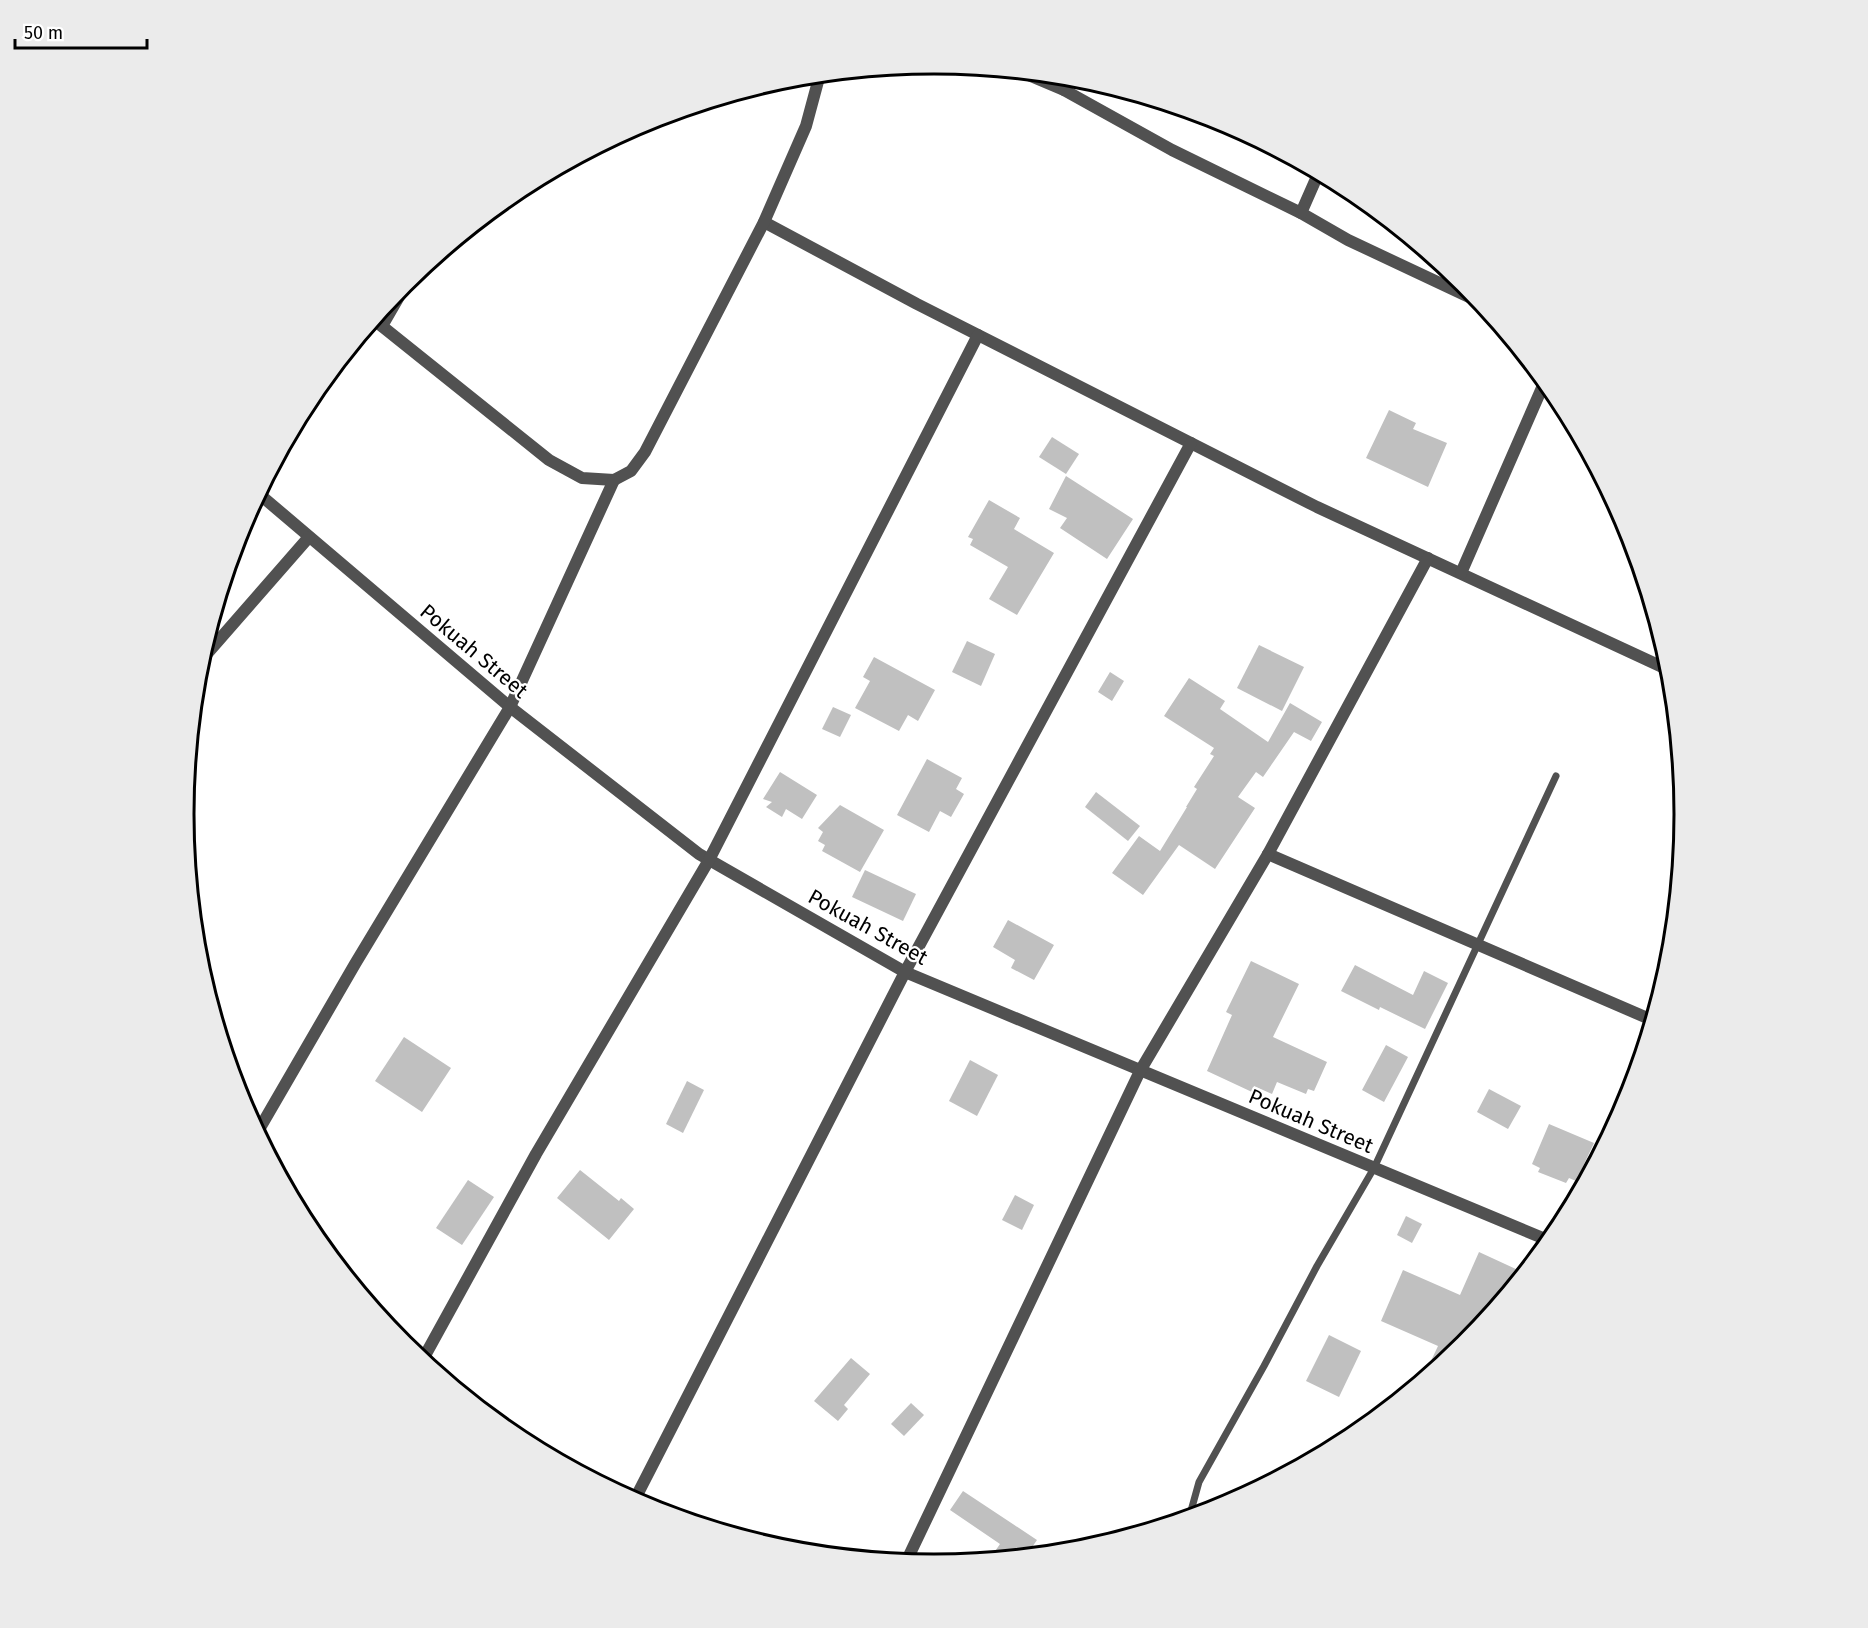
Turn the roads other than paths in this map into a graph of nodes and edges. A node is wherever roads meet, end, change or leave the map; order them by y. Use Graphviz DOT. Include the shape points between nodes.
graph roads {
  1 [pos="817,83"];
  2 [pos="1047,83"];
  3 [pos="1066,86"];
  4 [pos="1064,90"];
  5 [pos="1315,180"];
  6 [pos="1301,213"];
  7 [pos="764,222"];
  8 [pos="1461,293"];
  9 [pos="380,323"];
  10 [pos="978,335"];
  11 [pos="1541,390"];
  12 [pos="1191,443"];
  13 [pos="615,480"];
  14 [pos="264,499"];
  15 [pos="309,537"];
  16 [pos="1428,558"];
  17 [pos="1461,573"];
  18 [pos="213,646"];
  19 [pos="1659,665"];
  20 [pos="510,707"];
  21 [pos="1556,776"];
  22 [pos="1268,854"];
  23 [pos="709,860"];
  24 [pos="1478,945"];
  25 [pos="905,972"];
  26 [pos="1646,1017"];
  27 [pos="1140,1071"];
  28 [pos="262,1124"];
  29 [pos="1374,1168"];
  30 [pos="1541,1237"];
  31 [pos="426,1353"];
  32 [pos="638,1492"];
  33 [pos="1192,1507"];
  34 [pos="910,1554"];
  1 -- 7 [label="street" via="806,126"];
  2 -- 4 [label="street"];
  3 -- 4 [label="street"];
  4 -- 6 [label="street" via="1172,150"];
  5 -- 6 [label="street"];
  6 -- 8 [label="street" via="1348,240"];
  7 -- 10 [label="street"];
  7 -- 13 [label="street" via="645,452 631,471"];
  9 -- 13 [label="street" via="549,459 582,478"];
  10 -- 12 [label="street"];
  10 -- 23 [label="street"];
  11 -- 17 [label="street"];
  12 -- 16 [label="street"];
  12 -- 25 [label="street"];
  13 -- 20 [label="street"];
  14 -- 15 [label="street, Pokuah Street"];
  15 -- 18 [label="street"];
  15 -- 20 [label="street, Pokuah Street"];
  16 -- 17 [label="street"];
  16 -- 22 [label="street"];
  17 -- 19 [label="street"];
  20 -- 23 [label="street, Pokuah Street"];
  20 -- 28 [label="street"];
  21 -- 24 [label="lane"];
  22 -- 24 [label="street"];
  22 -- 27 [label="street"];
  23 -- 25 [label="street, Pokuah Street"];
  23 -- 31 [label="street" via="536,1154"];
  24 -- 26 [label="street"];
  24 -- 29 [label="lane"];
  25 -- 27 [label="street, Pokuah Street"];
  25 -- 32 [label="street"];
  27 -- 29 [label="street, Pokuah Street"];
  27 -- 34 [label="street"];
  29 -- 30 [label="street, Pokuah Street"];
  29 -- 33 [label="lane" via="1199,1482"];
}
